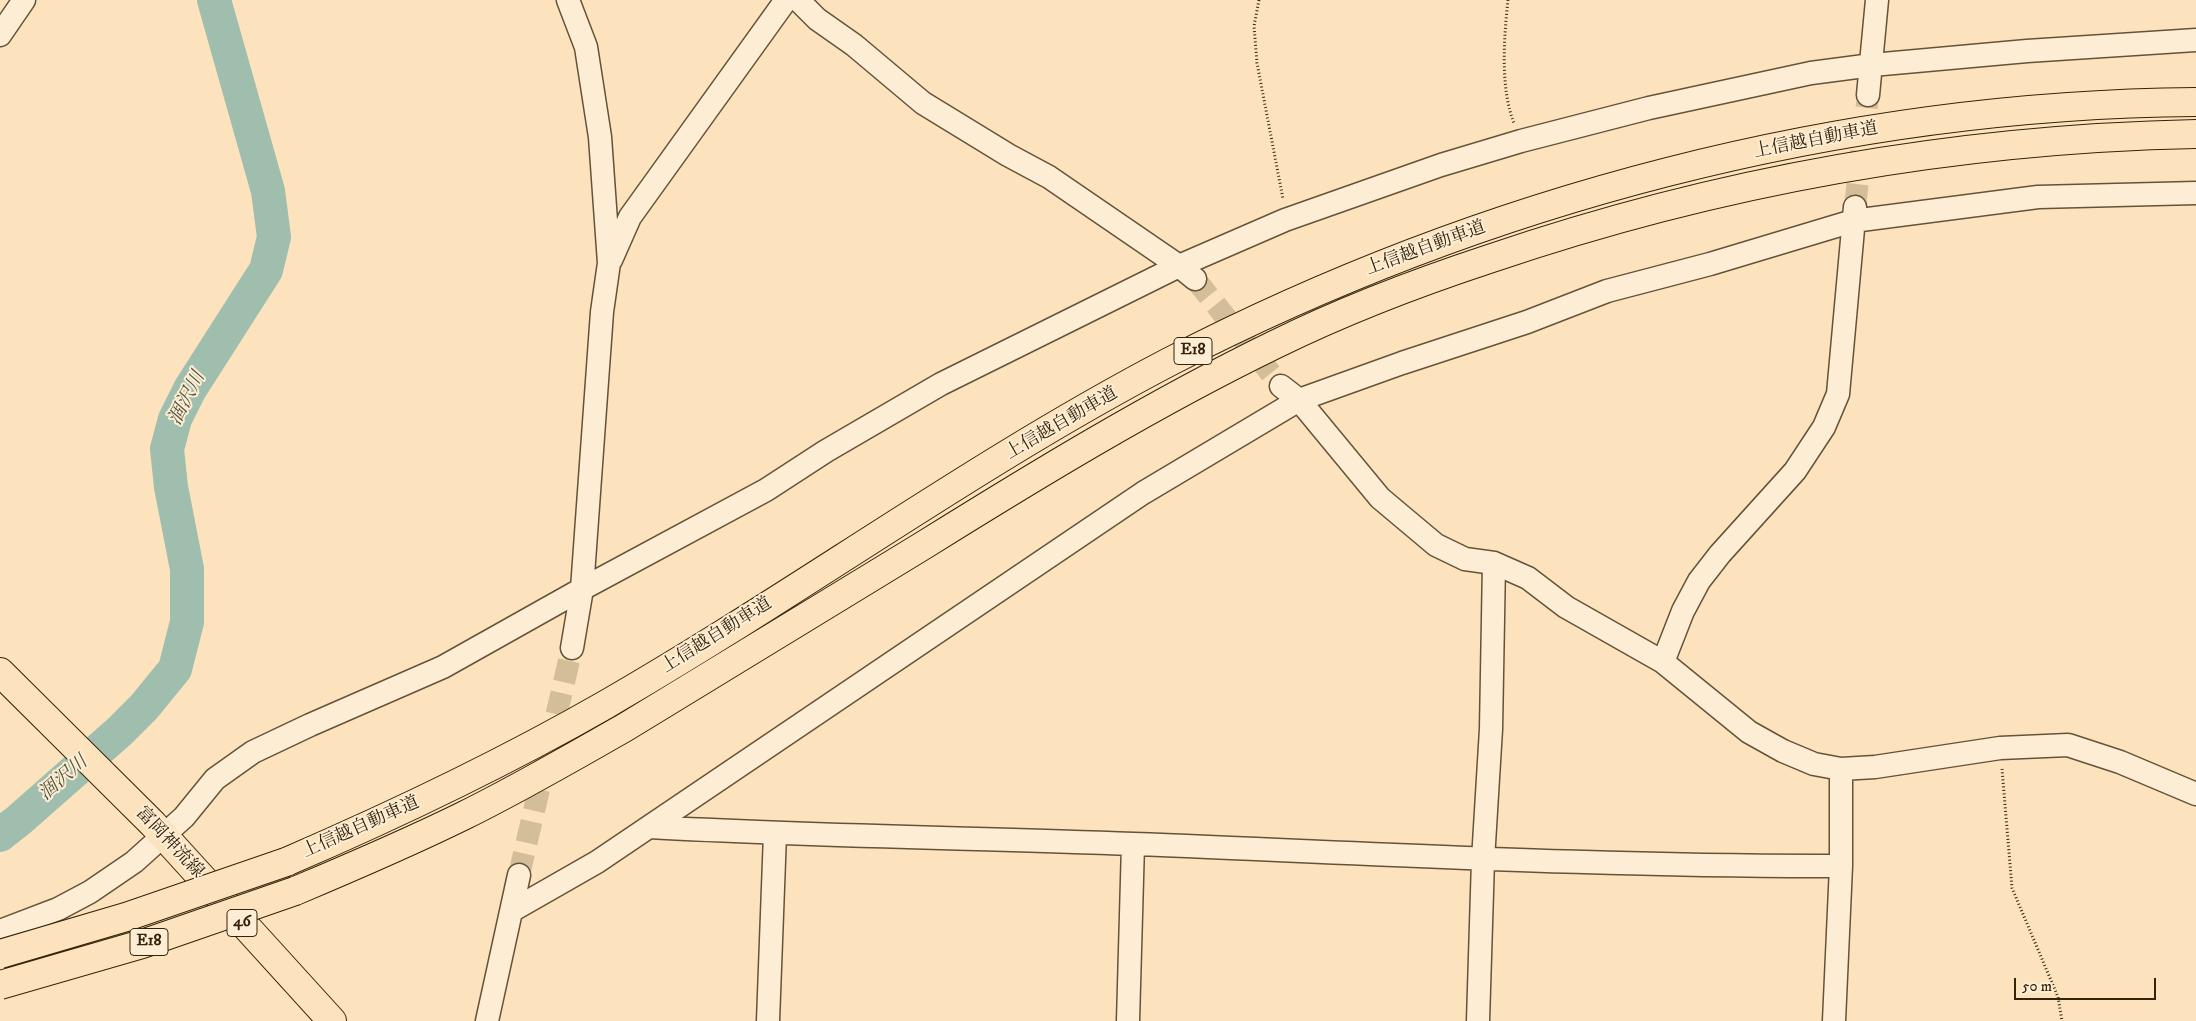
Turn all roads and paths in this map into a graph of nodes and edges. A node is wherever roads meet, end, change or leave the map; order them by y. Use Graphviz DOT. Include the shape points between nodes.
graph roads {
  1 [pos="24,0"];
  2 [pos="568,0"];
  3 [pos="1259,0"];
  4 [pos="1508,0"];
  5 [pos="1877,0"];
  6 [pos="786,2"];
  7 [pos="0,35"];
  8 [pos="2196,40"];
  9 [pos="1872,65"];
  10 [pos="1868,95"];
  11 [pos="2196,102"];
  12 [pos="2196,134"];
  13 [pos="1521,141"];
  14 [pos="2196,193"];
  15 [pos="1854,213"];
  16 [pos="1285,220"];
  17 [pos="609,263"];
  18 [pos="1187,272"];
  19 [pos="1281,386"];
  20 [pos="1299,400"];
  21 [pos="1494,563"];
  22 [pos="582,589"];
  23 [pos="572,648"];
  24 [pos="1663,662"];
  25 [pos="0,672"];
  26 [pos="2000,748"];
  27 [pos="1841,769"];
  28 [pos="2196,794"];
  29 [pos="649,827"];
  30 [pos="158,830"];
  31 [pos="775,834"];
  32 [pos="1133,844"];
  33 [pos="1483,860"];
  34 [pos="1841,866"];
  35 [pos="519,875"];
  36 [pos="513,910"];
  37 [pos="0,930"];
  38 [pos="0,954"];
  39 [pos="0,985"];
  40 [pos="332,1021"];
  41 [pos="487,1021"];
  42 [pos="768,1021"];
  43 [pos="1128,1021"];
  44 [pos="1478,1021"];
  45 [pos="1834,1021"];
  46 [pos="2062,1021"];
  1 -- 7 [label="street"];
  2 -- 17 [label="street" via="586,47 599,128"];
  3 -- 16 [label="path" via="1254,26 1257,64"];
  4 -- 13 [label="path" via="1505,29 1508,109"];
  5 -- 9 [label="street"];
  6 -- 17 [label="street" via="630,216"];
  6 -- 18 [label="street" via="817,19 854,46 923,104 1049,177"];
  8 -- 9 [label="street"];
  9 -- 10 [label="street"];
  9 -- 13 [label="street" via="1802,75 1648,108"];
  11 -- 38 [label="main road, 上信越自動車道 / E18, bridge" via="2000,114 1895,126 1806,142 1619,185 1436,244 1347,278 1260,317 1079,412 625,693 526,749 367,827 286,862 136,914"];
  12 -- 39 [label="main road, 上信越自動車道 / E18, bridge" via="2004,144 1821,170 1634,213 1456,270 1368,304 1277,343 1100,438 632,724 464,816 295,891 142,944"];
  13 -- 16 [label="street" via="1441,165"];
  14 -- 15 [label="street" via="2038,197"];
  15 -- 20 [label="street" via="1710,264 1607,291 1527,322"];
  15 -- 24 [label="street" via="1838,394 1824,427 1795,471 1699,581"];
  16 -- 18 [label="street"];
  17 -- 22 [label="street" via="602,312"];
  18 -- 22 [label="street" via="941,384 766,490"];
  19 -- 20 [label="street"];
  20 -- 21 [label="street" via="1380,498 1436,545 1465,559"];
  20 -- 29 [label="street" via="1143,494"];
  21 -- 24 [label="street" via="1528,578 1566,608"];
  21 -- 33 [label="street" via="1491,729"];
  22 -- 23 [label="street"];
  22 -- 30 [label="street" via="443,667 253,752 215,778 184,817"];
  24 -- 27 [label="street" via="1749,732 1814,764"];
  25 -- 30 [label="main road, 富岡神流線 / 46"];
  26 -- 27 [label="street"];
  26 -- 28 [label="street" via="2068,745 2120,762"];
  26 -- 46 [label="path" via="2012,888 2058,997"];
  27 -- 34 [label="street"];
  29 -- 31 [label="street"];
  29 -- 36 [label="street" via="597,862"];
  30 -- 37 [label="street" via="134,862 90,892 58,909"];
  30 -- 40 [label="main road, 富岡神流線 / 46"];
  31 -- 32 [label="street"];
  31 -- 42 [label="street"];
  32 -- 33 [label="street"];
  32 -- 43 [label="street"];
  33 -- 34 [label="street"];
  33 -- 44 [label="street"];
  34 -- 45 [label="street"];
  35 -- 36 [label="street"];
  36 -- 41 [label="street"];
}
